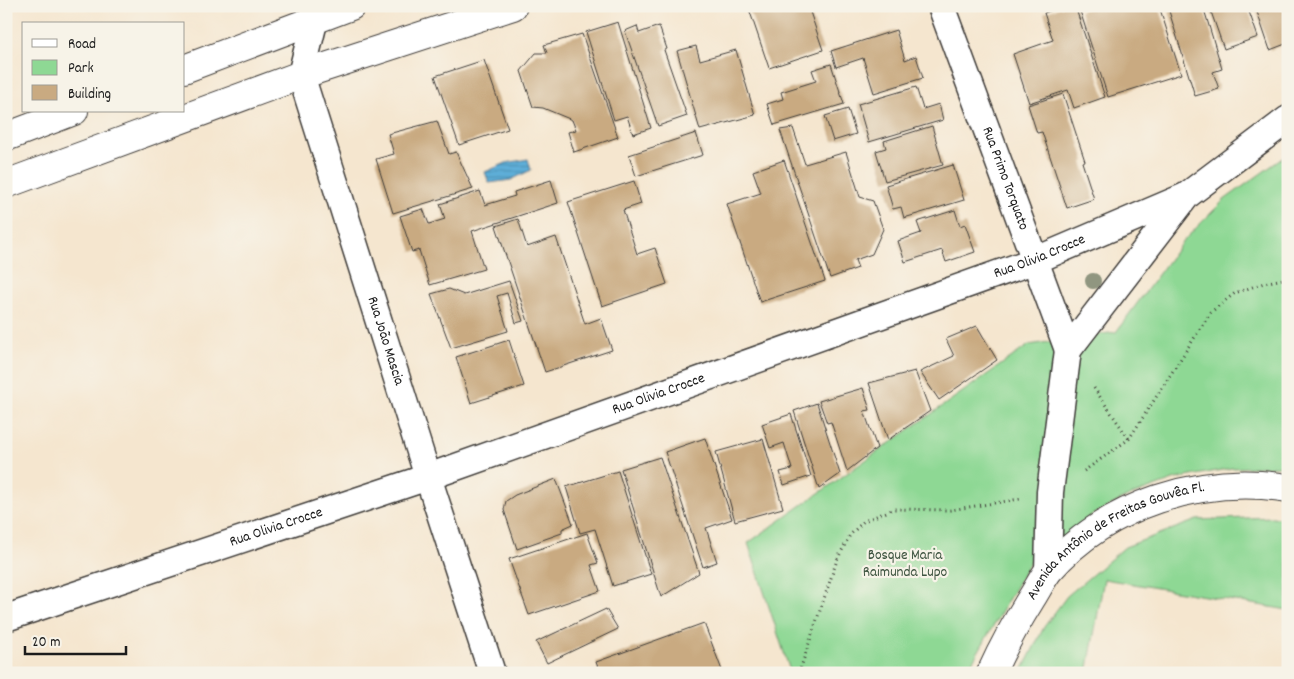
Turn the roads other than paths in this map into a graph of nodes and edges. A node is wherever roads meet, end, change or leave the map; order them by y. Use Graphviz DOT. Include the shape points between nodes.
graph roads {
  1 [pos="352,6"];
  2 [pos="512,6"];
  3 [pos="941,6"];
  4 [pos="316,13"];
  5 [pos="185,69"];
  6 [pos="301,76"];
  7 [pos="71,112"];
  8 [pos="1288,119"];
  9 [pos="6,137"];
  10 [pos="6,184"];
  11 [pos="1186,196"];
  12 [pos="1036,260"];
  13 [pos="1068,350"];
  14 [pos="428,477"];
  15 [pos="1288,488"];
  16 [pos="1048,572"];
  17 [pos="6,618"];
  18 [pos="492,673"];
  19 [pos="991,673"];
  1 -- 4 [label="street"];
  2 -- 6 [label="street"];
  3 -- 12 [label="street, Rua Primo Torquato"];
  4 -- 5 [label="street"];
  4 -- 6 [label="street"];
  6 -- 10 [label="street"];
  6 -- 14 [label="street, Rua João Mascia"];
  7 -- 9 [label="street"];
  8 -- 11 [label="street, Rua Olivia Crocce"];
  11 -- 12 [label="street, Rua Olivia Crocce"];
  11 -- 13 [label="street"];
  12 -- 13 [label="street, Rua Primo Torquato"];
  12 -- 14 [label="street, Rua Olivia Crocce"];
  13 -- 16 [label="street" via="1050,492"];
  14 -- 17 [label="street, Rua Olivia Crocce"];
  14 -- 18 [label="street, Rua João Mascia"];
  15 -- 16 [label="street, Avenida Antônio de Freitas Gouvêa Fl." via="1228,485 1186,491 1146,503 1108,521 1068,551"];
  16 -- 19 [label="street, Avenida Antônio de Freitas Gouvêa Fl." via="1007,638"];
}
